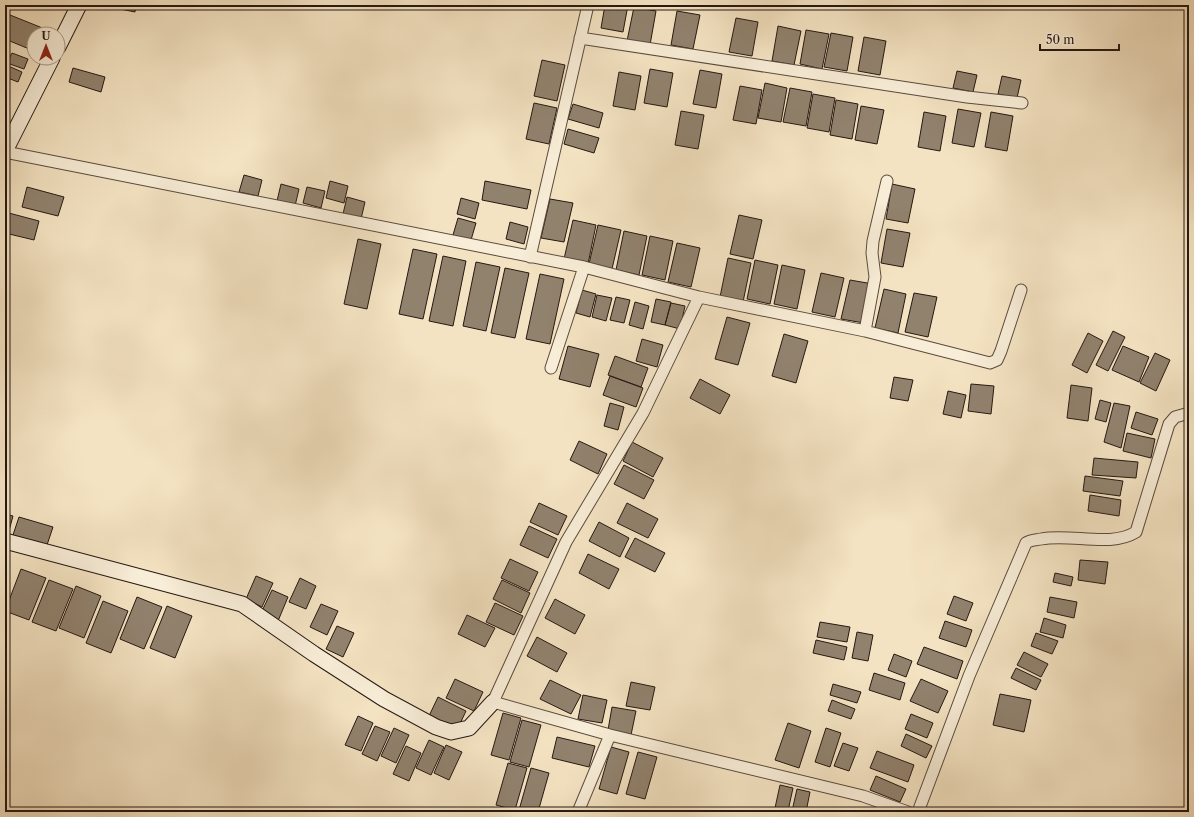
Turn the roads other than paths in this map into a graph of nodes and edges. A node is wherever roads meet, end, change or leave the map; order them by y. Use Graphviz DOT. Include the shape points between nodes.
graph roads {
  1 [pos="79,5"];
  2 [pos="588,5"];
  3 [pos="66,31"];
  4 [pos="580,38"];
  5 [pos="48,66"];
  6 [pos="1022,103"];
  7 [pos="5,151"];
  8 [pos="887,181"];
  9 [pos="530,257"];
  10 [pos="584,267"];
  11 [pos="1021,290"];
  12 [pos="699,297"];
  13 [pos="865,331"];
  14 [pos="551,368"];
  15 [pos="1189,413"];
  16 [pos="5,541"];
  17 [pos="493,702"];
  18 [pos="610,735"];
  19 [pos="578,812"];
  20 [pos="908,812"];
  21 [pos="918,812"];
  1 -- 3 [label="street"];
  2 -- 4 [label="street"];
  4 -- 6 [label="street" via="967,97"];
  4 -- 9 [label="street"];
  5 -- 7 [label="street"];
  7 -- 9 [label="street"];
  8 -- 13 [label="street" via="873,241 875,277"];
  9 -- 10 [label="street"];
  10 -- 12 [label="street"];
  10 -- 14 [label="street"];
  11 -- 13 [label="street" via="1001,351 994,362 981,362"];
  12 -- 13 [label="street"];
  12 -- 17 [label="street" via="643,413 566,542"];
  15 -- 21 [label="street" via="1175,417 1169,424 1136,532 1117,540 1046,538 1028,541 969,676"];
  16 -- 17 [label="street" via="242,604 384,699 436,727 451,732 469,728"];
  17 -- 18 [label="street"];
  18 -- 19 [label="street"];
  18 -- 20 [label="street" via="863,796"];
}
